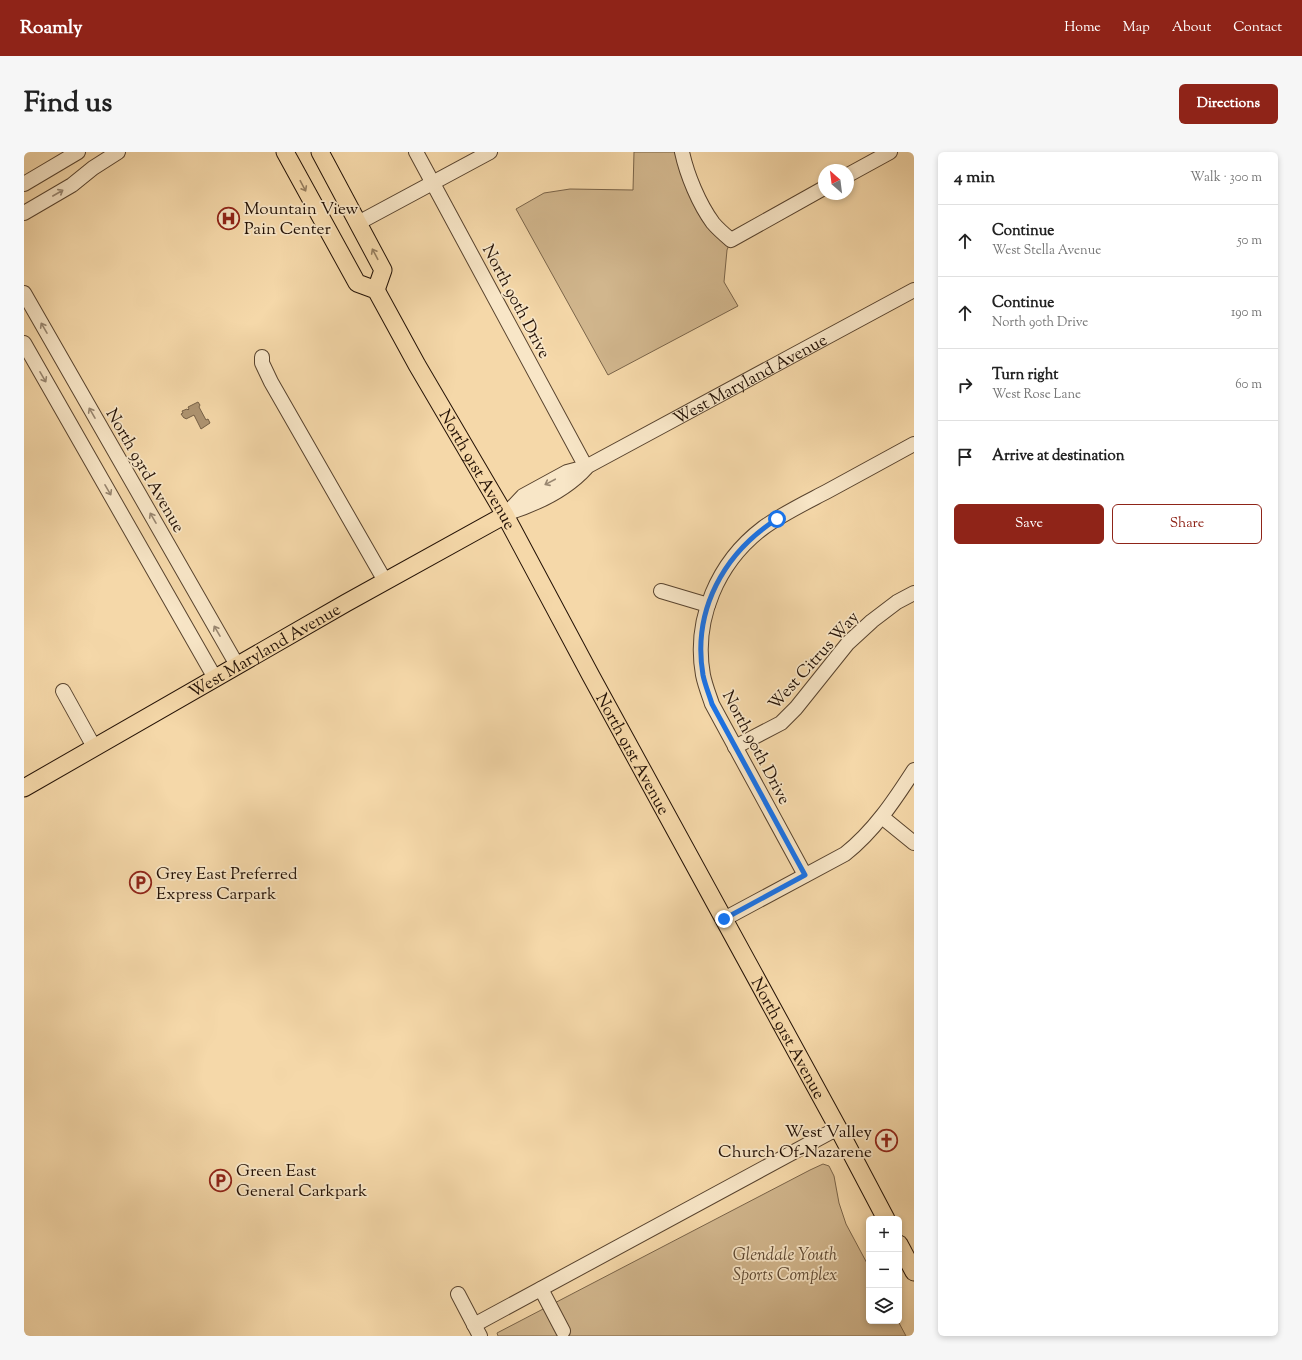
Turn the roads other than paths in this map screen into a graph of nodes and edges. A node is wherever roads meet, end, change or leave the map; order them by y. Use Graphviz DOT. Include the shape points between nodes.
graph roads {
  1 [pos="78,152"];
  2 [pos="118,152"];
  3 [pos="285,152"];
  4 [pos="320,152"];
  5 [pos="416,152"];
  6 [pos="490,152"];
  7 [pos="682,152"];
  8 [pos="890,152"];
  9 [pos="854,172"];
  10 [pos="433,183"];
  11 [pos="24,184"];
  12 [pos="818,191"];
  13 [pos="24,213"];
  14 [pos="358,223"];
  15 [pos="376,290"];
  16 [pos="914,290"];
  17 [pos="24,293"];
  18 [pos="24,343"];
  19 [pos="262,357"];
  20 [pos="914,444"];
  21 [pos="586,467"];
  22 [pos="505,515"];
  23 [pos="386,581"];
  24 [pos="661,591"];
  25 [pos="914,593"];
  26 [pos="708,605"];
  27 [pos="237,665"];
  28 [pos="214,678"];
  29 [pos="63,691"];
  30 [pos="735,747"];
  31 [pos="94,748"];
  32 [pos="914,770"];
  33 [pos="24,788"];
  34 [pos="882,817"];
  35 [pos="914,843"];
  36 [pos="805,875"];
  37 [pos="724,919"];
  38 [pos="838,1128"];
  39 [pos="884,1216"];
  40 [pos="902,1250"];
  41 [pos="914,1272"];
  42 [pos="540,1289"];
  43 [pos="458,1294"];
  44 [pos="477,1330"];
  45 [pos="563,1331"];
  1 -- 11 [label="street"];
  13 -- 2 [label="street, one-way" via="72,185"];
  3 -- 15 [label="main road, one-way" via="356,283"];
  4 -- 14 [label="main road"];
  5 -- 10 [label="street, North 90th Drive"];
  6 -- 10 [label="street"];
  7 -- 12 [label="street" via="691,182 700,200 713,223 731,240"];
  8 -- 9 [label="street"];
  10 -- 14 [label="street"];
  10 -- 21 [label="street, North 90th Drive"];
  15 -- 14 [label="main road, one-way" via="383,270"];
  15 -- 22 [label="main road, North 91st Avenue"];
  16 -- 21 [label="street, West Maryland Avenue"];
  27 -- 17 [label="street, North 93rd Avenue, one-way"];
  18 -- 28 [label="street, one-way"];
  19 -- 23 [label="street" via="262,363 271,382"];
  20 -- 26 [label="street, North 90th Drive" via="763,528 737,552 726,567 716,583"];
  21 -- 22 [label="street, West Maryland Avenue" via="561,489 528,507"];
  22 -- 23 [label="main road, West Maryland Avenue"];
  22 -- 37 [label="main road, North 91st Avenue"];
  23 -- 27 [label="main road, West Maryland Avenue"];
  24 -- 26 [label="street"];
  25 -- 30 [label="street, West Citrus Way" via="897,602 848,643 796,708 781,722"];
  26 -- 30 [label="street, North 90th Drive" via="702,638 703,675 712,704"];
  27 -- 28 [label="main road, West Maryland Avenue"];
  28 -- 31 [label="main road, West Maryland Avenue"];
  29 -- 31 [label="street"];
  30 -- 36 [label="street, North 90th Drive"];
  31 -- 33 [label="main road, West Maryland Avenue"];
  32 -- 34 [label="street"];
  34 -- 35 [label="street"];
  34 -- 36 [label="street" via="850,850"];
  36 -- 37 [label="street"];
  37 -- 38 [label="main road, North 91st Avenue"];
  38 -- 39 [label="main road, North 91st Avenue"];
  38 -- 42 [label="street"];
  40 -- 41 [label="main road"];
  42 -- 44 [label="street"];
  42 -- 45 [label="street"];
  43 -- 44 [label="street"];
}
